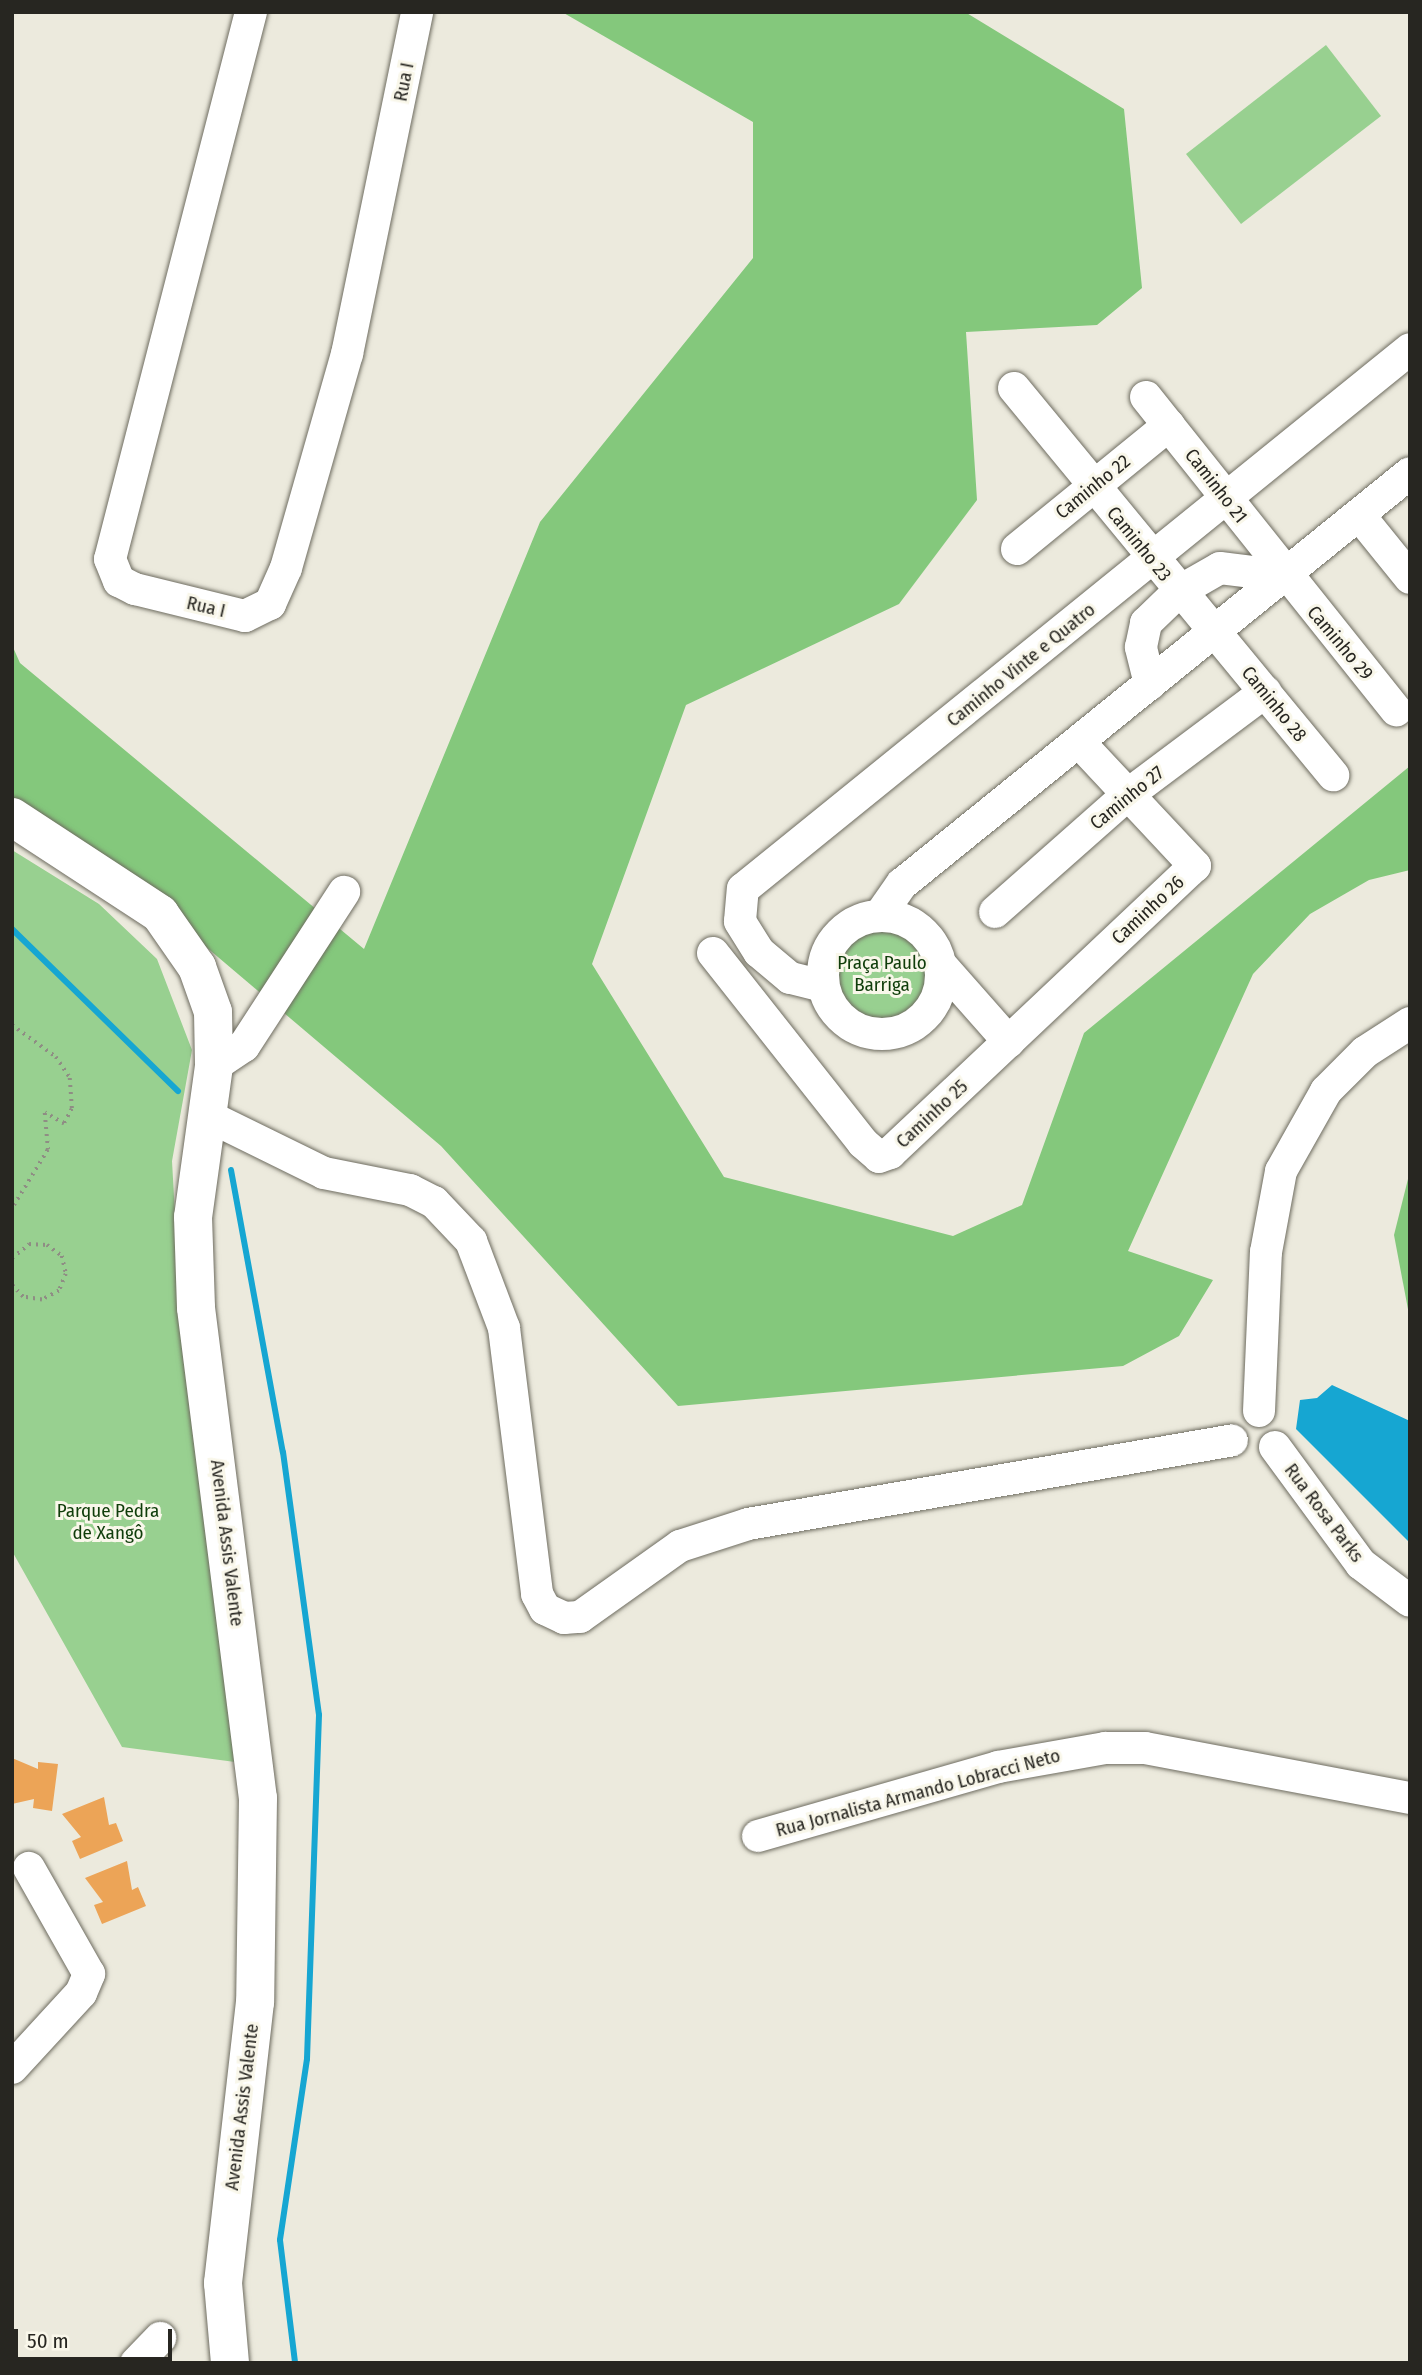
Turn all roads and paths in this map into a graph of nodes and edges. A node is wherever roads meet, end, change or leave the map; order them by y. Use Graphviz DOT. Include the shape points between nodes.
graph roads {
  1 [pos="251,12"];
  2 [pos="417,12"];
  3 [pos="1410,349"];
  4 [pos="1014,388"];
  5 [pos="1146,397"];
  6 [pos="1169,425"];
  7 [pos="1410,473"];
  8 [pos="1093,487"];
  9 [pos="1227,499"];
  10 [pos="1359,515"];
  11 [pos="1017,548"];
  12 [pos="1152,561"];
  13 [pos="1284,576"];
  14 [pos="1410,578"];
  15 [pos="1178,592"];
  16 [pos="1215,632"];
  17 [pos="1150,684"];
  18 [pos="1265,692"];
  19 [pos="1396,710"];
  20 [pos="1079,742"];
  21 [pos="1333,775"];
  22 [pos="1126,796"];
  23 [pos="12,817"];
  24 [pos="344,892"];
  25 [pos="995,912"];
  26 [pos="880,915"];
  27 [pos="713,953"];
  28 [pos="942,966"];
  29 [pos="823,986"];
  30 [pos="1410,1023"];
  31 [pos="12,1025"];
  32 [pos="1009,1042"];
  33 [pos="214,1066"];
  34 [pos="208,1116"];
  35 [pos="12,1209"];
  36 [pos="12,1258"];
  37 [pos="12,1285"];
  38 [pos="1259,1411"];
  39 [pos="1232,1440"];
  40 [pos="1275,1447"];
  41 [pos="1410,1601"];
  42 [pos="1410,1798"];
  43 [pos="758,1836"];
  44 [pos="29,1868"];
  45 [pos="12,2068"];
  46 [pos="160,2338"];
  47 [pos="223,2358"];
  48 [pos="136,2363"];
  1 -- 2 [label="street, Rua I" via="110,559 119,581 135,589 245,615 265,609 277,596 346,354"];
  3 -- 9 [label="street, Caminho Vinte e Quatro"];
  4 -- 8 [label="street, Caminho 23"];
  5 -- 6 [label="street, Caminho 21"];
  6 -- 8 [label="street, Caminho 22"];
  6 -- 9 [label="street, Caminho 21"];
  7 -- 10 [label="street"];
  8 -- 11 [label="street, Caminho 22"];
  8 -- 12 [label="street, Caminho 23"];
  9 -- 12 [label="street, Caminho Vinte e Quatro"];
  9 -- 13 [label="street, Caminho 21"];
  10 -- 13 [label="street"];
  10 -- 14 [label="street"];
  12 -- 15 [label="street, Caminho 23"];
  12 -- 29 [label="street, Caminho Vinte e Quatro" via="743,890 740,921 759,952 790,978"];
  13 -- 15 [label="street" via="1220,568"];
  13 -- 16 [label="street"];
  13 -- 19 [label="street, Caminho 29"];
  15 -- 16 [label="street, Caminho 23"];
  15 -- 17 [label="street" via="1146,623 1141,646"];
  16 -- 17 [label="street"];
  16 -- 18 [label="street, Caminho 28"];
  17 -- 20 [label="street"];
  18 -- 21 [label="street, Caminho 28"];
  18 -- 22 [label="street, Caminho 27"];
  20 -- 22 [label="street, Caminho 26"];
  20 -- 26 [label="street" via="902,884"];
  22 -- 25 [label="street, Caminho 27"];
  22 -- 32 [label="street, Caminho 26" via="1195,866"];
  23 -- 33 [label="main road, Avenida Assis Valente" via="160,914 181,938 213,1012"];
  24 -- 33 [label="street" via="244,1046"];
  26 -- 28 [label="street" via="913,925"];
  26 -- 29 [label="street" via="859,919 829,946"];
  27 -- 32 [label="street, Caminho 25" via="879,1157 901,1144"];
  28 -- 29 [label="street" via="927,1013 908,1028 885,1034 861,1031 840,1017"];
  28 -- 32 [label="street"];
  30 -- 38 [label="street" via="1365,1052 1326,1091 1281,1171 1266,1252"];
  31 -- 35 [label="path" via="56,1057 69,1079 72,1109 64,1124 45,1113 48,1150"];
  33 -- 34 [label="main road, Avenida Assis Valente"];
  34 -- 39 [label="street" via="324,1173 410,1190 434,1202 471,1241 504,1328 537,1594 545,1609 564,1618 580,1617 680,1546 748,1524"];
  34 -- 47 [label="main road, Avenida Assis Valente" via="193,1217 196,1308 258,1798 255,2002 228,2216"];
  36 -- 37 [label="path" via="29,1244 47,1244 62,1256 66,1274 59,1291 42,1300 23,1297"];
  38 -- 39 [label="street" via="1238,1418"];
  38 -- 40 [label="street" via="1276,1425"];
  39 -- 40 [label="street" via="1247,1457 1263,1457"];
  40 -- 41 [label="street, Rua Rosa Parks" via="1362,1564"];
  42 -- 43 [label="street, Rua Jornalista Armando Lobracci Neto" via="1145,1748 1105,1748 1010,1764"];
  44 -- 45 [label="street" via="89,1974 81,1993"];
  46 -- 48 [label="street"];
}
